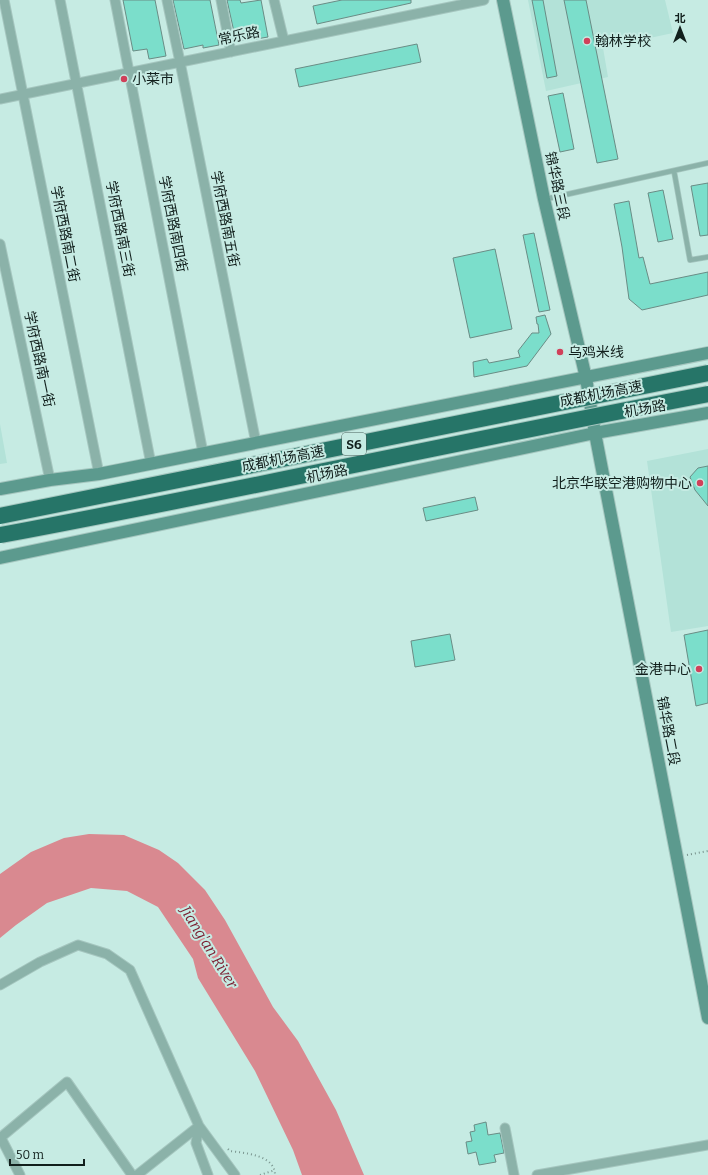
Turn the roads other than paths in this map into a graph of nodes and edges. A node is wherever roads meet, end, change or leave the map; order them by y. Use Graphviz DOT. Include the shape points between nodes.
graph roads {
  1 [pos="4,0"];
  2 [pos="60,0"];
  3 [pos="115,0"];
  4 [pos="166,0"];
  5 [pos="221,0"];
  6 [pos="274,0"];
  7 [pos="484,0"];
  8 [pos="503,0"];
  9 [pos="284,41"];
  10 [pos="232,52"];
  11 [pos="180,62"];
  12 [pos="130,72"];
  13 [pos="77,83"];
  14 [pos="23,94"];
  15 [pos="0,99"];
  16 [pos="708,164"];
  17 [pos="674,171"];
  18 [pos="544,199"];
  19 [pos="0,244"];
  20 [pos="708,257"];
  21 [pos="708,353"];
  22 [pos="708,373"];
  23 [pos="586,378"];
  24 [pos="708,394"];
  25 [pos="708,413"];
  26 [pos="595,433"];
  27 [pos="256,443"];
  28 [pos="203,453"];
  29 [pos="151,464"];
  30 [pos="99,474"];
  31 [pos="50,480"];
  32 [pos="0,489"];
  33 [pos="0,516"];
  34 [pos="1,534"];
  35 [pos="0,558"];
  36 [pos="0,985"];
  37 [pos="708,1018"];
  38 [pos="199,1126"];
  39 [pos="505,1128"];
  40 [pos="0,1138"];
  41 [pos="708,1145"];
  42 [pos="20,1175"];
  43 [pos="132,1175"];
  44 [pos="137,1175"];
  45 [pos="208,1175"];
  46 [pos="235,1175"];
  47 [pos="514,1175"];
  48 [pos="537,1175"];
  1 -- 14 [label="street, 学府西路南二街"];
  2 -- 13 [label="street, 学府西路南三街"];
  3 -- 12 [label="street, 学府西路南四街"];
  4 -- 11 [label="street, 学府西路南五街"];
  5 -- 10 [label="street"];
  6 -- 9 [label="street"];
  7 -- 9 [label="street, 常乐路"];
  8 -- 18 [label="main road, 锦华路三段"];
  9 -- 10 [label="street, 常乐路"];
  10 -- 11 [label="street, 常乐路"];
  11 -- 12 [label="street, 常乐路"];
  11 -- 27 [label="street, 学府西路南五街"];
  12 -- 13 [label="street, 常乐路"];
  12 -- 28 [label="street, 学府西路南四街"];
  13 -- 14 [label="street, 常乐路"];
  13 -- 29 [label="street, 学府西路南三街"];
  14 -- 15 [label="street, 常乐路"];
  14 -- 30 [label="street, 学府西路南二街"];
  16 -- 17 [label="lane"];
  17 -- 18 [label="lane"];
  17 -- 20 [label="lane" via="690,260"];
  18 -- 23 [label="main road, 锦华路三段"];
  19 -- 31 [label="street, 学府西路南一街"];
  21 -- 23 [label="main road"];
  22 -- 33 [label="highway, 成都机场高速 / S6, bridge"];
  23 -- 26 [label="main road, 锦华路二段"];
  23 -- 27 [label="main road"];
  24 -- 34 [label="highway, 成都机场高速 / S6, bridge" via="124,512"];
  25 -- 26 [label="main road, 机场路"];
  26 -- 35 [label="main road, 机场路"];
  26 -- 37 [label="main road, 锦华路二段"];
  27 -- 28 [label="main road"];
  28 -- 29 [label="main road"];
  29 -- 30 [label="main road"];
  30 -- 31 [label="main road"];
  31 -- 32 [label="main road"];
  36 -- 38 [label="street" via="40,962 78,945 107,954 130,970"];
  38 -- 44 [label="street"];
  38 -- 45 [label="street" via="196,1143"];
  38 -- 46 [label="street"];
  39 -- 47 [label="street"];
  40 -- 42 [label="street"];
  40 -- 43 [label="street" via="67,1082"];
  41 -- 48 [label="street"];
}
